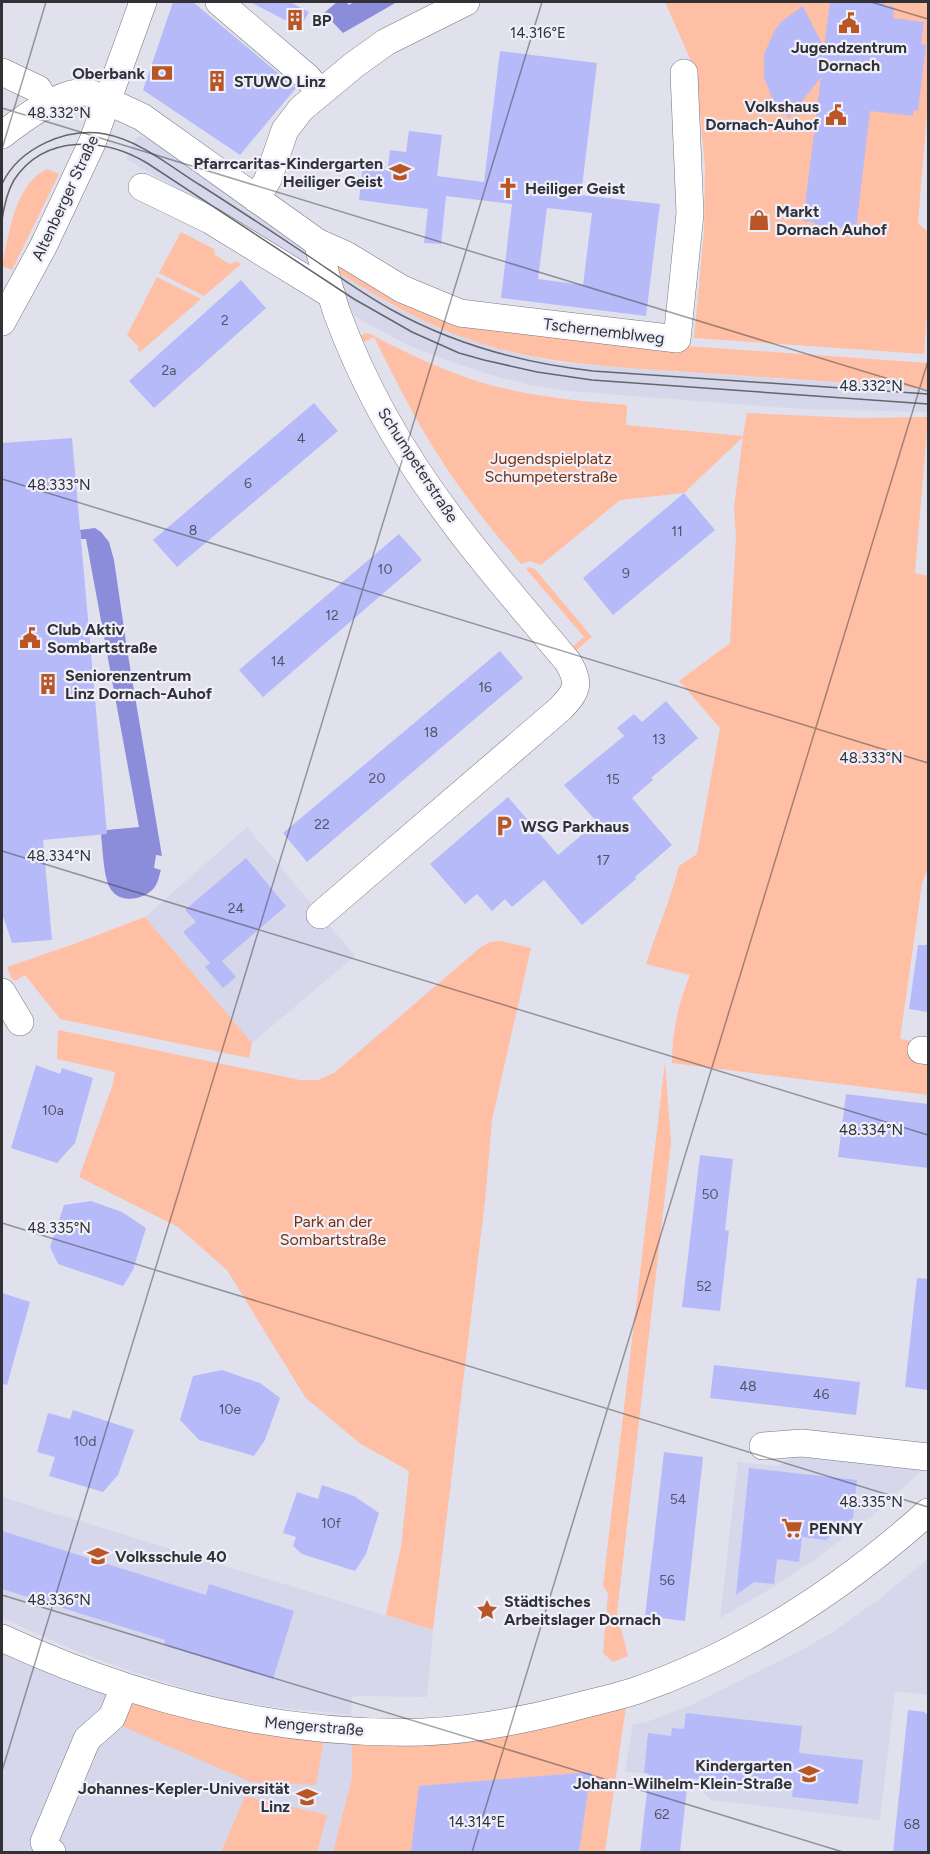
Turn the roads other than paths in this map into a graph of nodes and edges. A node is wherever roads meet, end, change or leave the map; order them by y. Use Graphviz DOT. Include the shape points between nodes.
graph roads {
  1 [pos="143,2"];
  2 [pos="219,2"];
  3 [pos="466,2"];
  4 [pos="2,72"];
  5 [pos="684,73"];
  6 [pos="320,92"];
  7 [pos="108,100"];
  8 [pos="44,107"];
  9 [pos="2,135"];
  10 [pos="142,187"];
  11 [pos="256,199"];
  12 [pos="317,242"];
  13 [pos="332,295"];
  14 [pos="2,322"];
  15 [pos="320,915"];
  16 [pos="2,992"];
  17 [pos="20,1022"];
  18 [pos="763,1446"];
  19 [pos="928,1457"];
  20 [pos="928,1512"];
  21 [pos="2,1638"];
  22 [pos="124,1687"];
  23 [pos="52,1852"];
  1 -- 7 [label="street, Altenberger Straße"];
  2 -- 6 [label="street"];
  3 -- 6 [label="street" via="387,42"];
  4 -- 8 [label="street" via="38,89"];
  5 -- 12 [label="street, Tschernemblweg" via="690,214 677,339 460,313 402,289"];
  6 -- 11 [label="street" via="289,124"];
  7 -- 8 [label="street" via="79,92"];
  7 -- 11 [label="street" via="142,117"];
  7 -- 14 [label="street, Altenberger Straße" via="58,216"];
  8 -- 9 [label="street"];
  10 -- 13 [label="street" via="210,220"];
  11 -- 12 [label="street"];
  12 -- 13 [label="street, Schumpeterstraße"];
  13 -- 15 [label="street, Schumpeterstraße" via="373,394 412,461 452,520 568,662 577,685 560,709"];
  16 -- 17 [label="street"];
  18 -- 19 [label="street" via="802,1443"];
  20 -- 22 [label="street, Mengerstraße" via="835,1588 792,1617 712,1659 635,1691 539,1716 424,1732 347,1730 210,1711"];
  21 -- 22 [label="street, Mengerstraße"];
  22 -- 23 [label="street" via="112,1717 87,1739 44,1842"];
}
